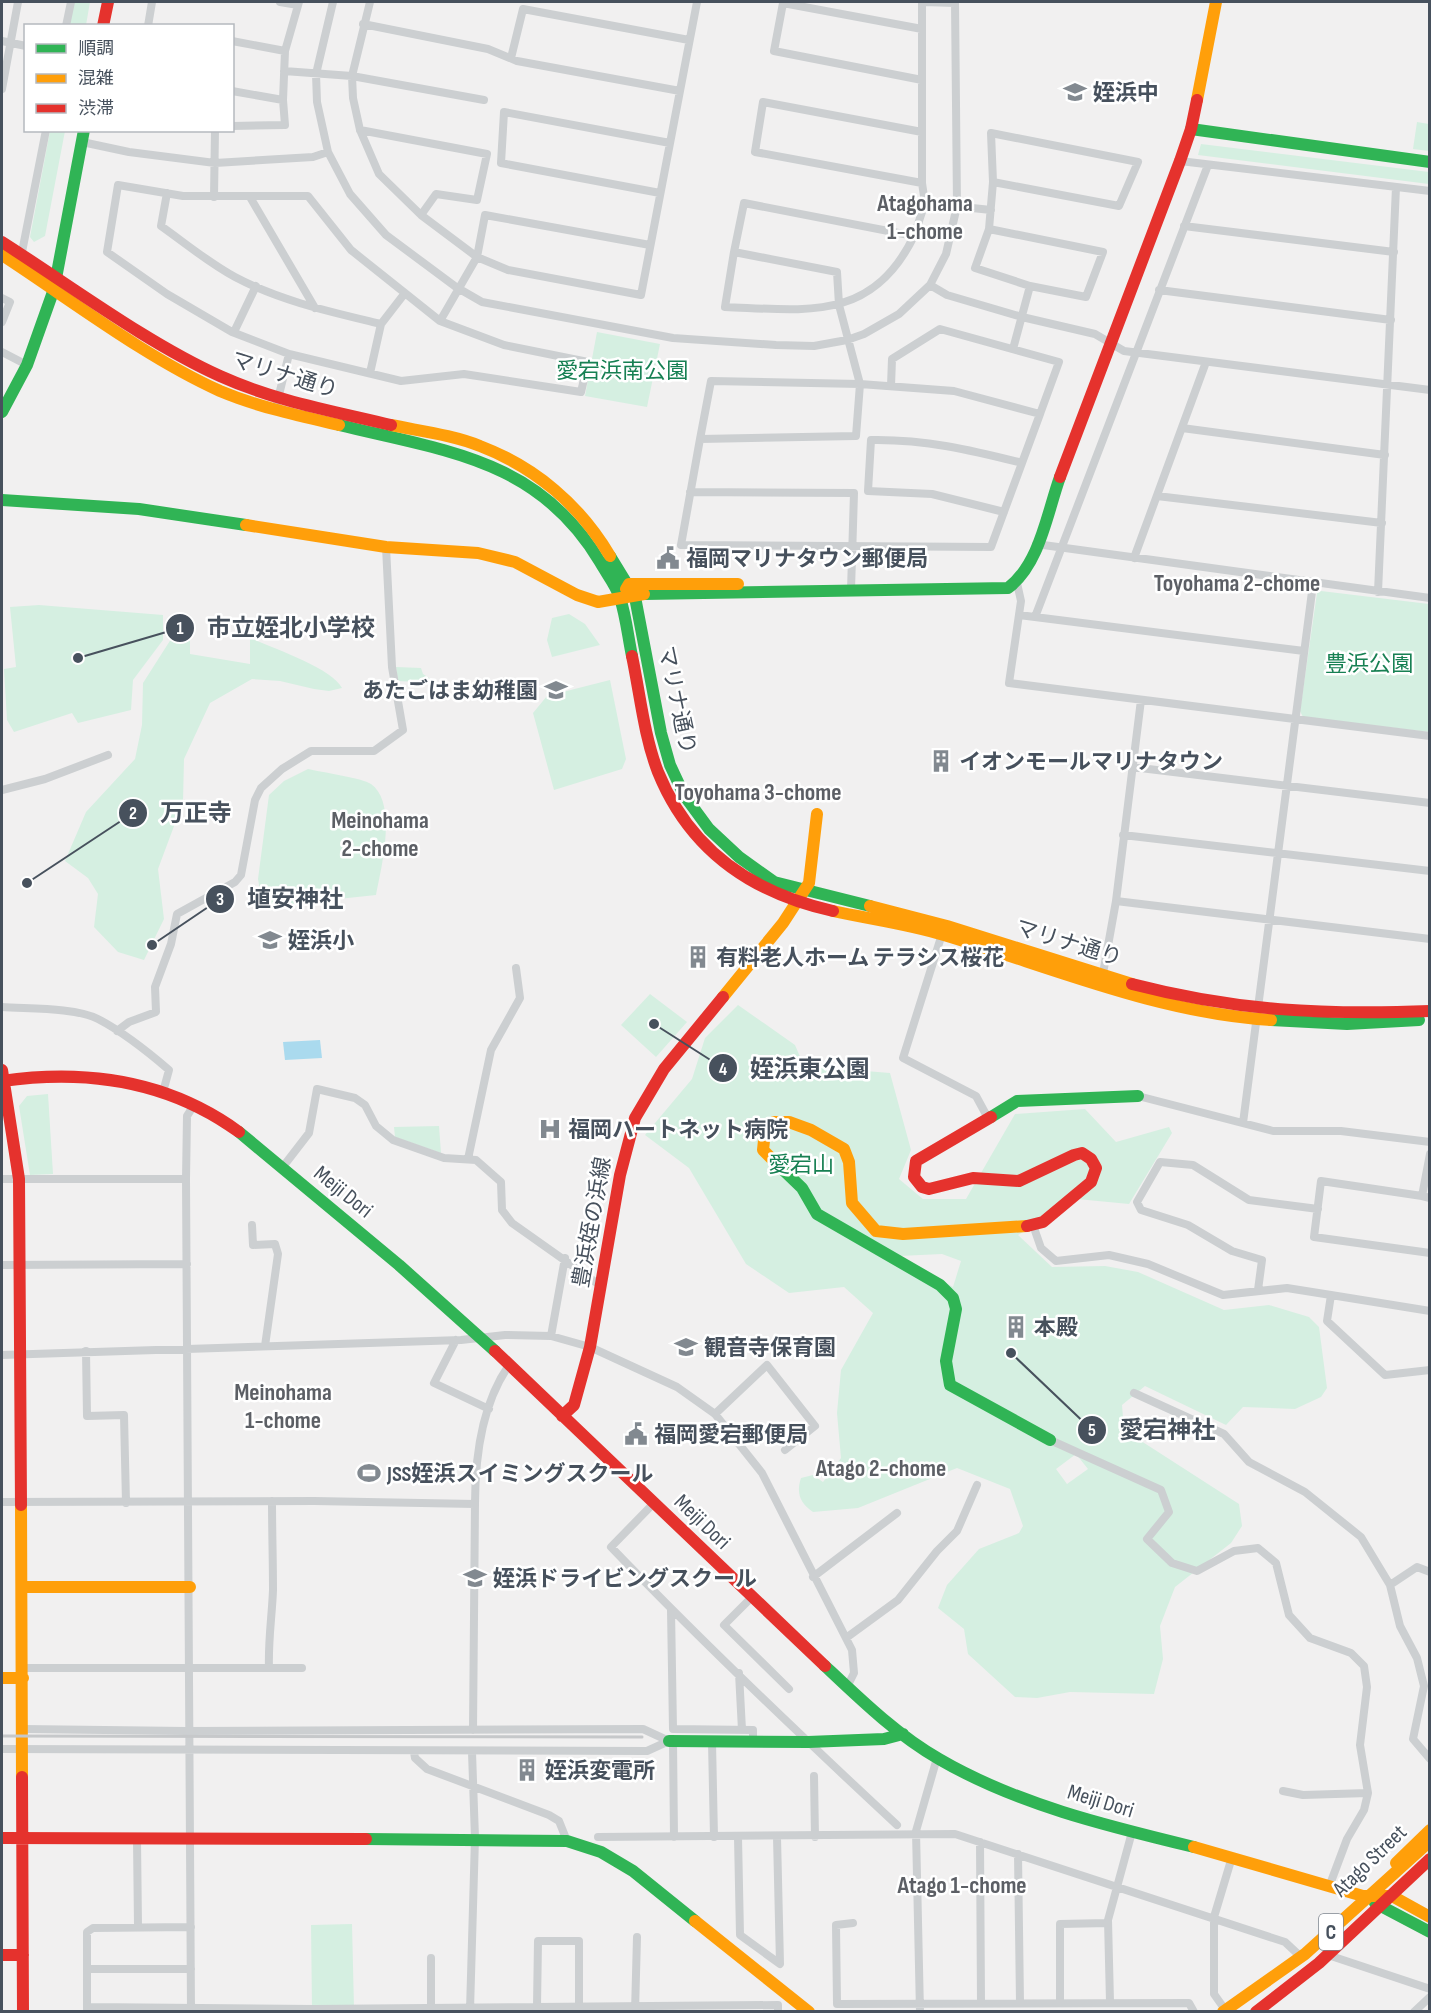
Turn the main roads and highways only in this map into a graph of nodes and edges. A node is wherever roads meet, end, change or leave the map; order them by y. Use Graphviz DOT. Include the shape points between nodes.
graph roads {
  1 [pos="108,2"];
  2 [pos="1209,2"];
  3 [pos="1216,2"];
  4 [pos="103,24"];
  5 [pos="1191,129"];
  6 [pos="83,136"];
  7 [pos="1430,162"];
  8 [pos="2,242"];
  9 [pos="2,255"];
  10 [pos="56,275"];
  11 [pos="54,289"];
  12 [pos="1107,341"];
  13 [pos="276,404"];
  14 [pos="2,412"];
  15 [pos="2,500"];
  16 [pos="629,584"];
  17 [pos="851,587"];
  18 [pos="620,597"];
  19 [pos="635,597"];
  20 [pos="817,814"];
  21 [pos="804,891"];
  22 [pos="796,903"];
  23 [pos="1102,981"];
  24 [pos="1430,1011"];
  25 [pos="1259,1014"];
  26 [pos="1430,1019"];
  27 [pos="2,1078"];
  28 [pos="1138,1096"];
  29 [pos="562,1416"];
  30 [pos="1050,1440"];
  31 [pos="23,1587"];
  32 [pos="190,1587"];
  33 [pos="23,1673"];
  34 [pos="2,1678"];
  35 [pos="903,1734"];
  36 [pos="671,1741"];
  37 [pos="1430,1830"];
  38 [pos="2,1838"];
  39 [pos="22,1839"];
  40 [pos="1430,1841"];
  41 [pos="1430,1860"];
  42 [pos="1364,1896"];
  43 [pos="1392,1896"];
  44 [pos="1379,1905"];
  45 [pos="1430,1917"];
  46 [pos="1430,1932"];
  47 [pos="2,1955"];
  48 [pos="23,1955"];
  49 [pos="1225,2011"];
  50 [pos="23,2012"];
  51 [pos="809,2012"];
  52 [pos="1257,2012"];
  1 -- 4 [label="main road"];
  2 -- 12 [label="main road" via="1184,131"];
  3 -- 5 [label="main road"];
  5 -- 7 [label="main road"];
  5 -- 12 [label="main road"];
  6 -- 10 [label="main road"];
  8 -- 10 [label="main road, マリナ通り"];
  9 -- 11 [label="main road, マリナ通り"];
  10 -- 11 [label="main road"];
  10 -- 13 [label="main road, マリナ通り" via="174,352"];
  11 -- 13 [label="main road, マリナ通り" via="190,377 221,391"];
  11 -- 14 [label="main road" via="27,365"];
  12 -- 17 [label="main road" via="1012,579 971,585"];
  12 -- 17 [label="main road" via="1036,544 1017,583 1008,588 984,590"];
  13 -- 16 [label="main road, マリナ通り" via="479,445 520,464 555,487 579,512"];
  13 -- 18 [label="main road, マリナ通り" via="463,454 513,476 546,497 570,520"];
  15 -- 18 [label="main road" via="139,509 386,547 478,553 515,562 598,602"];
  16 -- 17 [label="main road"];
  16 -- 18 [label="main road"];
  16 -- 19 [label="main road, マリナ通り"];
  17 -- 19 [label="main road"];
  18 -- 19 [label="main road"];
  18 -- 22 [label="main road, マリナ通り" via="648,736 658,771 673,802 699,839 732,869"];
  19 -- 21 [label="main road, マリナ通り" via="661,734 684,795 709,829 739,857 774,882"];
  20 -- 21 [label="main road, 豊浜姪の浜線" via="809,883"];
  21 -- 22 [label="main road, 豊浜姪の浜線"];
  21 -- 23 [label="main road, マリナ通り" via="947,926"];
  22 -- 23 [label="main road, マリナ通り" via="942,934"];
  22 -- 29 [label="main road, 豊浜姪の浜線" via="664,1069 635,1118 620,1175 591,1347 574,1405"];
  23 -- 25 [label="main road, マリナ通り" via="1177,1005"];
  24 -- 25 [label="main road, マリナ通り"];
  25 -- 26 [label="main road, マリナ通り" via="1347,1024"];
  27 -- 29 [label="main road, Meiji Dori" via="91,1076 129,1082 194,1105 247,1138 392,1258"];
  27 -- 31 [label="main road" via="19,1179"];
  28 -- 30 [label="main road" via="1017,1101 916,1161 914,1178 920,1186 932,1190 968,1178 1018,1181 1069,1156 1082,1153 1091,1159 1096,1168 1091,1182 1043,1222 1033,1225 903,1234 876,1231 852,1204 848,1157 842,1146 788,1120 766,1127 762,1138 763,1150 802,1188 817,1214 940,1285 954,1300 956,1322 944,1371 950,1385"];
  29 -- 35 [label="main road, Meiji Dori" via="847,1687"];
  31 -- 32 [label="main road"];
  31 -- 33 [label="main road"];
  33 -- 34 [label="main road"];
  33 -- 39 [label="main road"];
  35 -- 36 [label="main road" via="884,1740"];
  35 -- 42 [label="main road, Meiji Dori" via="974,1779 1008,1792 1132,1832"];
  37 -- 42 [label="main road, Atago Street"];
  38 -- 39 [label="main road"];
  39 -- 48 [label="main road"];
  39 -- 51 [label="main road" via="567,1841 601,1852 633,1871"];
  40 -- 49 [label="main road, C" via="1308,1952"];
  41 -- 43 [label="main road, Atago Street"];
  41 -- 52 [label="main road, C" via="1318,1963"];
  42 -- 43 [label="main road, Meiji Dori"];
  42 -- 44 [label="main road, Meiji Dori"];
  42 -- 49 [label="main road, Atago Street" via="1300,1956"];
  43 -- 44 [label="main road, Atago Street"];
  43 -- 45 [label="main road, Meiji Dori"];
  44 -- 46 [label="main road, Meiji Dori"];
  44 -- 52 [label="main road, Atago Street" via="1287,1991"];
  47 -- 48 [label="main road"];
  48 -- 50 [label="main road"];
}
